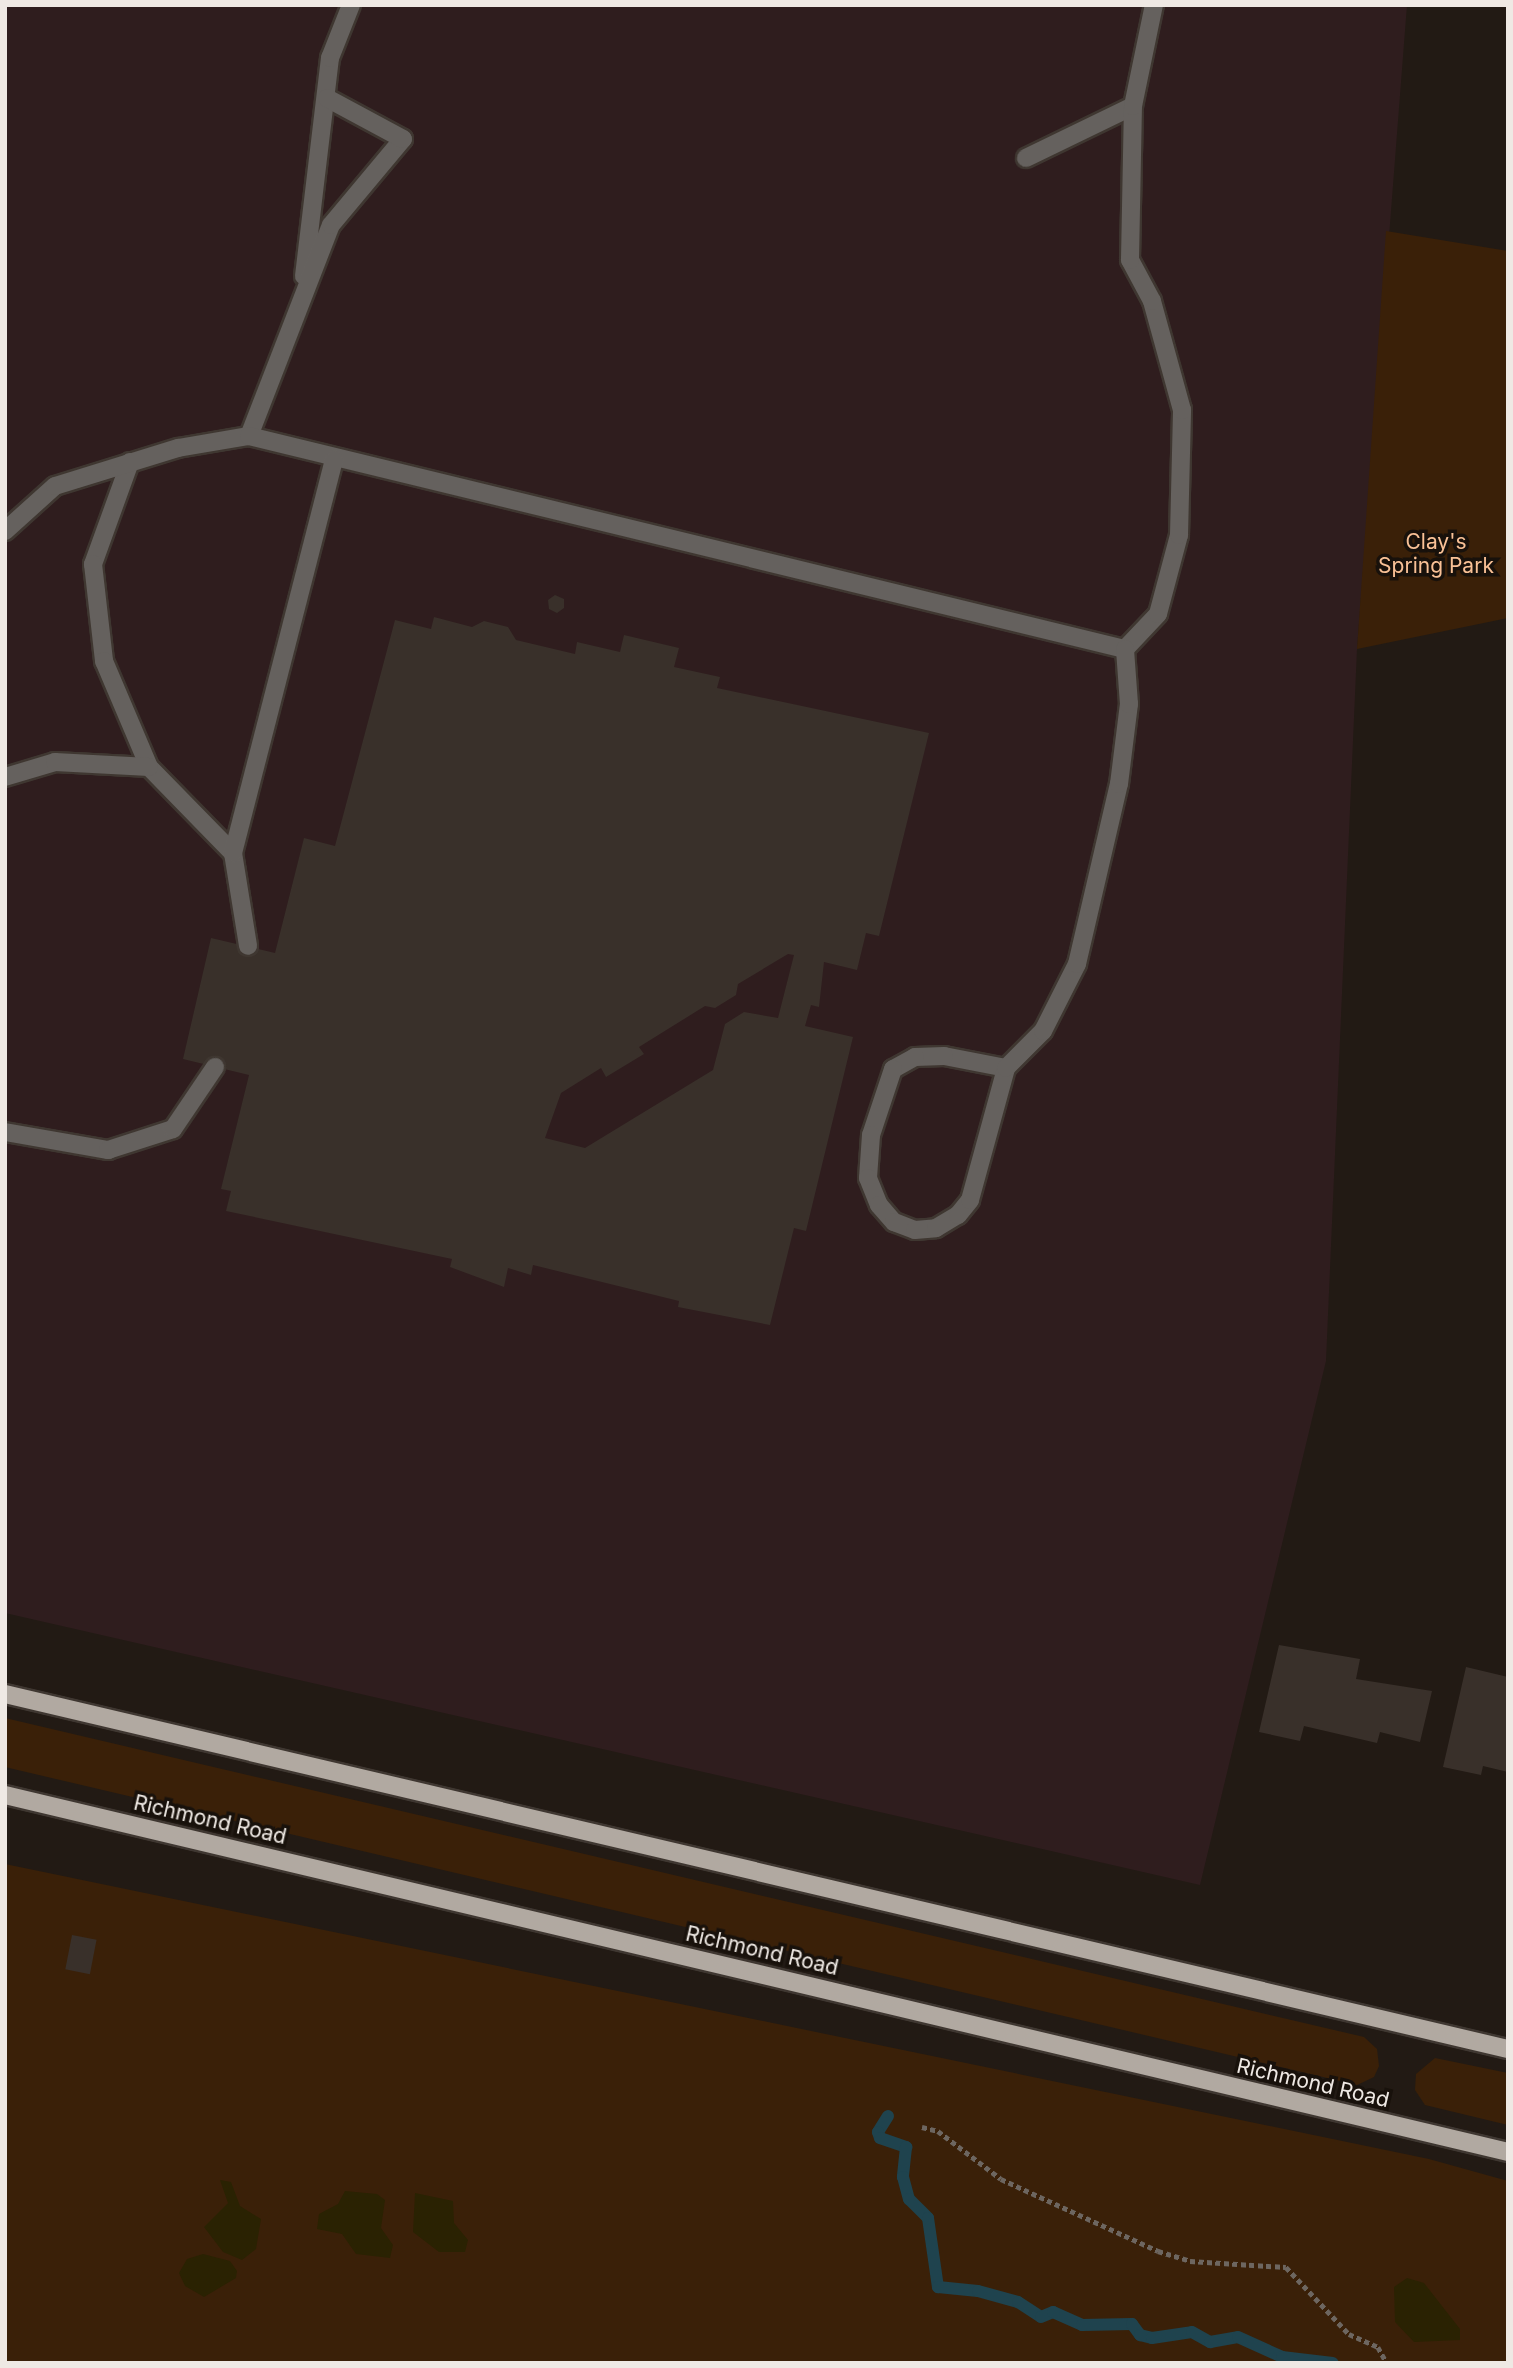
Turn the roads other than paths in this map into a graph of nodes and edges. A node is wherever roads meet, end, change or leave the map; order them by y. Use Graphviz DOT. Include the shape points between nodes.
graph roads {
  1 [pos="351,5"];
  2 [pos="1154,5"];
  3 [pos="327,98"];
  4 [pos="1133,106"];
  5 [pos="1026,158"];
  6 [pos="303,294"];
  7 [pos="249,436"];
  8 [pos="334,460"];
  9 [pos="130,462"];
  10 [pos="5,531"];
  11 [pos="1125,649"];
  12 [pos="149,767"];
  13 [pos="5,777"];
  14 [pos="233,853"];
  15 [pos="248,946"];
  16 [pos="215,1067"];
  17 [pos="1006,1068"];
  18 [pos="5,1132"];
  19 [pos="5,1694"];
  20 [pos="5,1795"];
  21 [pos="1508,2049"];
  22 [pos="1508,2152"];
  1 -- 3 [label="lane" via="330,58"];
  2 -- 4 [label="lane"];
  3 -- 6 [label="lane" via="310,189"];
  3 -- 6 [label="lane" via="403,139 331,225"];
  4 -- 5 [label="lane"];
  4 -- 11 [label="lane" via="1130,260 1152,301 1182,410 1179,536 1158,614"];
  6 -- 7 [label="lane"];
  7 -- 8 [label="lane"];
  7 -- 9 [label="lane"];
  8 -- 11 [label="lane"];
  8 -- 14 [label="lane"];
  9 -- 10 [label="lane" via="55,486"];
  9 -- 12 [label="lane" via="93,564 104,661"];
  11 -- 17 [label="lane" via="1129,704 1119,784 1077,964 1043,1031"];
  12 -- 13 [label="lane" via="55,762"];
  12 -- 14 [label="lane"];
  14 -- 15 [label="lane"];
  16 -- 18 [label="lane" via="173,1129 108,1150"];
  17 -- 17 [label="lane" via="970,1200 958,1215 936,1228 915,1230 894,1222 879,1205 868,1178 871,1135 893,1069 915,1057 944,1056"];
  19 -- 21 [label="main road"];
  20 -- 22 [label="main road, Richmond Road"];
}
